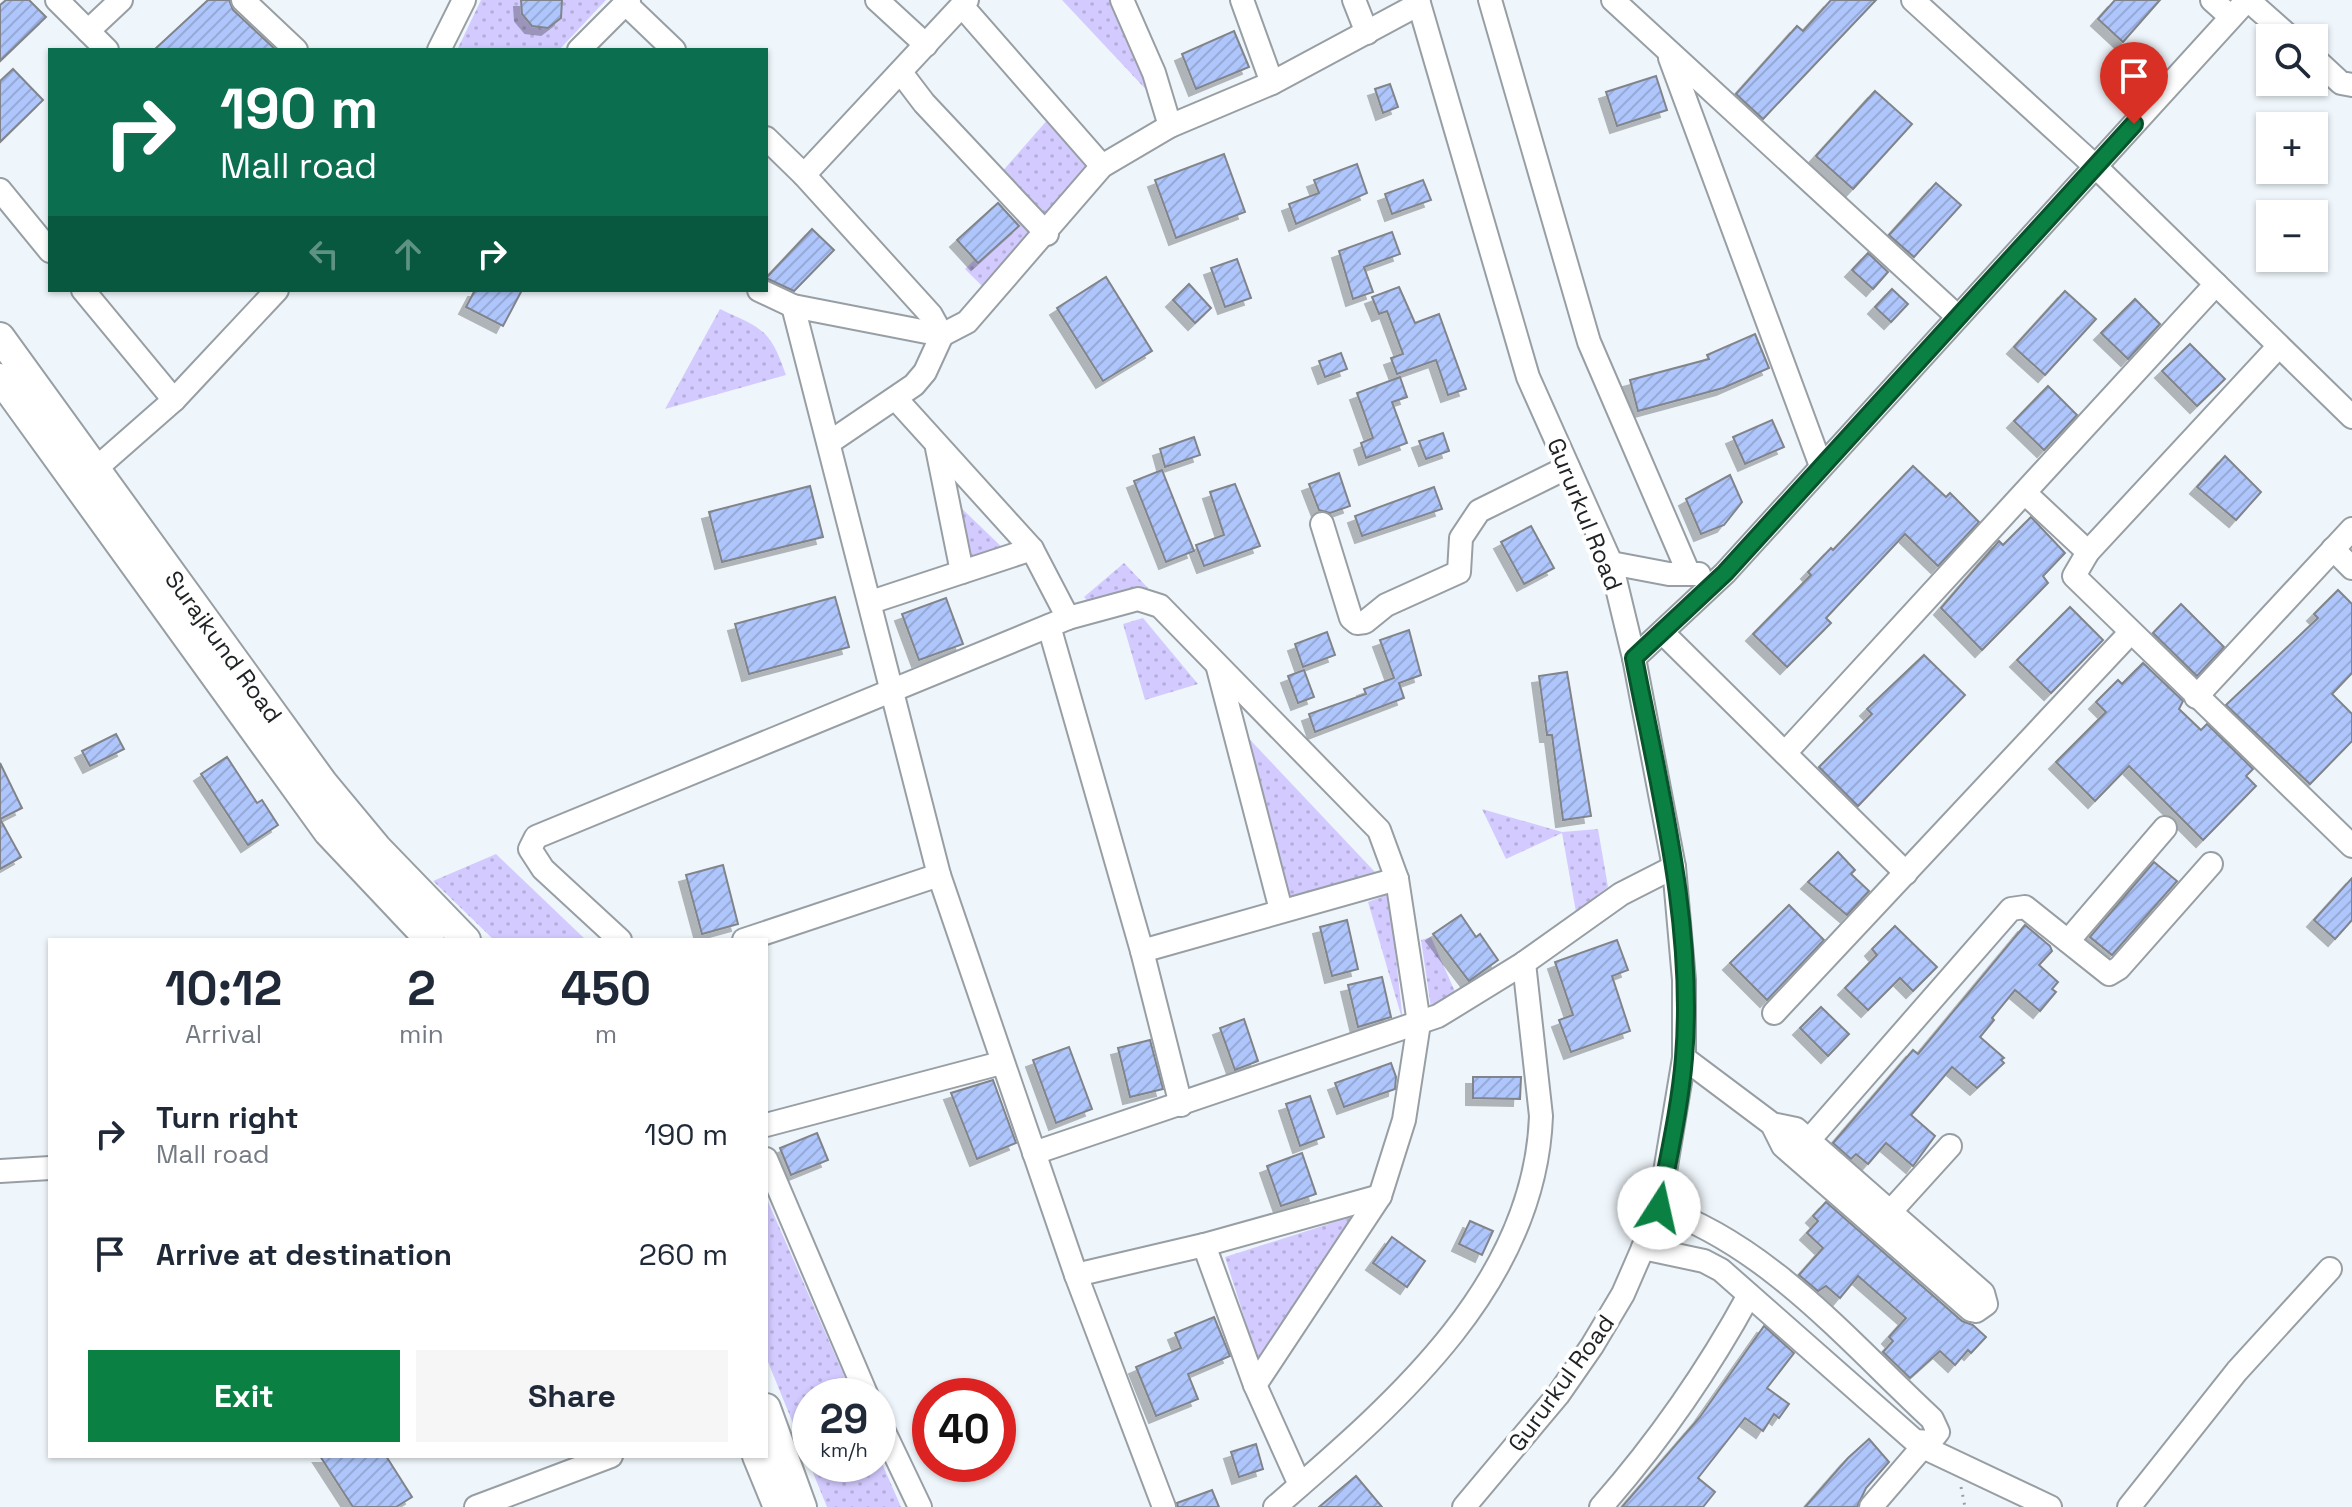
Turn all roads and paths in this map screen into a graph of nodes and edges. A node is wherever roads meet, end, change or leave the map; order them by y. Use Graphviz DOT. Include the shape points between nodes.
graph roads {
  1 [pos="57,0"];
  2 [pos="121,0"];
  3 [pos="243,0"];
  4 [pos="464,0"];
  5 [pos="877,0"];
  6 [pos="1122,0"];
  7 [pos="1242,0"];
  8 [pos="1354,0"];
  9 [pos="1490,0"];
  10 [pos="1613,0"];
  11 [pos="1913,0"];
  12 [pos="2212,0"];
  13 [pos="2248,0"];
  14 [pos="628,2"];
  15 [pos="1419,2"];
  16 [pos="965,3"];
  17 [pos="2231,17"];
  18 [pos="2275,24"];
  19 [pos="88,31"];
  20 [pos="1367,33"];
  21 [pos="926,45"];
  22 [pos="105,48"];
  23 [pos="294,48"];
  24 [pos="440,48"];
  25 [pos="581,48"];
  26 [pos="672,48"];
  27 [pos="1668,53"];
  28 [pos="2328,71"];
  29 [pos="902,74"];
  30 [pos="1272,83"];
  31 [pos="2352,85"];
  32 [pos="1170,126"];
  33 [pos="768,140"];
  34 [pos="1102,166"];
  35 [pos="2095,166"];
  36 [pos="804,175"];
  37 [pos="0,190"];
  38 [pos="1047,234"];
  39 [pos="48,249"];
  40 [pos="2216,284"];
  41 [pos="85,292"];
  42 [pos="275,292"];
  43 [pos="763,292"];
  44 [pos="793,306"];
  45 [pos="1958,317"];
  46 [pos="942,335"];
  47 [pos="0,337"];
  48 [pos="2279,346"];
  49 [pos="0,378"];
  50 [pos="174,400"];
  51 [pos="897,400"];
  52 [pos="2352,417"];
  53 [pos="830,442"];
  54 [pos="937,447"];
  55 [pos="1821,466"];
  56 [pos="1568,467"];
  57 [pos="86,476"];
  58 [pos="2025,493"];
  59 [pos="1322,524"];
  60 [pos="2352,529"];
  61 [pos="1032,549"];
  62 [pos="2333,549"];
  63 [pos="2088,552"];
  64 [pos="1611,563"];
  65 [pos="2352,568"];
  66 [pos="962,572"];
  67 [pos="1725,573"];
  68 [pos="1689,574"];
  69 [pos="871,602"];
  70 [pos="1058,622"];
  71 [pos="2130,633"];
  72 [pos="1664,634"];
  73 [pos="1634,658"];
  74 [pos="1217,666"];
  75 [pos="890,691"];
  76 [pos="2196,697"];
  77 [pos="1785,753"];
  78 [pos="2165,828"];
  79 [pos="2352,846"];
  80 [pos="2211,864"];
  81 [pos="1674,867"];
  82 [pos="1906,873"];
  83 [pos="939,875"];
  84 [pos="1397,879"];
  85 [pos="1281,910"];
  86 [pos="428,938"];
  87 [pos="464,938"];
  88 [pos="618,938"];
  89 [pos="750,938"];
  90 [pos="2068,941"];
  91 [pos="1142,951"];
  92 [pos="1524,963"];
  93 [pos="1774,1013"];
  94 [pos="1419,1023"];
  95 [pos="1684,1058"];
  96 [pos="1001,1063"];
  97 [pos="1181,1105"];
  98 [pos="768,1124"];
  99 [pos="1772,1124"];
  100 [pos="1809,1140"];
  101 [pos="1950,1146"];
  102 [pos="1034,1153"];
  103 [pos="768,1164"];
  104 [pos="48,1168"];
  105 [pos="0,1171"];
  106 [pos="1380,1196"];
  107 [pos="1659,1208"];
  108 [pos="1891,1211"];
  109 [pos="1204,1245"];
  110 [pos="1643,1248"];
  111 [pos="2330,1269"];
  112 [pos="1076,1275"];
  113 [pos="1749,1295"];
  114 [pos="859,1378"];
  115 [pos="1255,1385"];
  116 [pos="768,1416"];
  117 [pos="1924,1445"];
  118 [pos="896,1457"];
  119 [pos="606,1458"];
  120 [pos="758,1458"];
  121 [pos="1300,1485"];
  122 [pos="792,1506"];
  123 [pos="476,1507"];
  124 [pos="920,1507"];
  125 [pos="1164,1507"];
  126 [pos="1275,1507"];
  127 [pos="1464,1507"];
  128 [pos="1601,1507"];
  129 [pos="1871,1507"];
  130 [pos="2050,1507"];
  131 [pos="2129,1507"];
  1 -- 19 [label="street"];
  2 -- 19 [label="street"];
  3 -- 23 [label="street"];
  4 -- 24 [label="street"];
  5 -- 21 [label="street"];
  6 -- 32 [label="street"];
  7 -- 30 [label="street"];
  8 -- 20 [label="street"];
  9 -- 68 [label="street" via="1589,342"];
  10 -- 27 [label="street"];
  11 -- 35 [label="street"];
  12 -- 17 [label="street"];
  13 -- 17 [label="street"];
  13 -- 18 [label="street"];
  14 -- 25 [label="street"];
  14 -- 26 [label="street"];
  15 -- 20 [label="street"];
  15 -- 56 [label="street, Gururkul Road" via="1528,377"];
  16 -- 21 [label="street"];
  16 -- 34 [label="street"];
  17 -- 35 [label="street"];
  19 -- 22 [label="street"];
  20 -- 30 [label="street"];
  21 -- 29 [label="street"];
  27 -- 45 [label="street"];
  27 -- 55 [label="street"];
  28 -- 31 [label="street"];
  29 -- 36 [label="street"];
  29 -- 38 [label="street"];
  30 -- 32 [label="street"];
  32 -- 34 [label="street"];
  33 -- 36 [label="street"];
  34 -- 38 [label="street"];
  35 -- 40 [label="street"];
  35 -- 45 [label="street"];
  36 -- 46 [label="street" via="931,315"];
  37 -- 39 [label="street"];
  38 -- 46 [label="street" via="967,322"];
  40 -- 48 [label="street"];
  40 -- 58 [label="street"];
  41 -- 50 [label="street"];
  42 -- 50 [label="street"];
  43 -- 44 [label="street"];
  44 -- 46 [label="street"];
  44 -- 53 [label="street"];
  45 -- 55 [label="street"];
  46 -- 51 [label="street" via="925,372"];
  47 -- 57 [label="main road, Surajkund Road"];
  48 -- 52 [label="street"];
  48 -- 63 [label="street"];
  49 -- 57 [label="main road, Surajkund Road"];
  50 -- 57 [label="street"];
  51 -- 53 [label="street"];
  51 -- 54 [label="street"];
  53 -- 69 [label="street"];
  54 -- 61 [label="street"];
  54 -- 66 [label="street"];
  55 -- 67 [label="street"];
  56 -- 59 [label="street" via="1479,511 1461,538 1459,572 1386,605 1365,622 1351,618"];
  56 -- 64 [label="street, Gururkul Road"];
  57 -- 86 [label="main road, Surajkund Road" via="328,832"];
  57 -- 87 [label="main road, Surajkund Road" via="347,814"];
  58 -- 63 [label="street"];
  58 -- 77 [label="street"];
  60 -- 62 [label="street"];
  61 -- 66 [label="street"];
  61 -- 70 [label="street"];
  62 -- 65 [label="street"];
  62 -- 76 [label="street"];
  63 -- 71 [label="street" via="2075,569 2076,581"];
  64 -- 68 [label="street"];
  64 -- 73 [label="street, Gururkul Road"];
  66 -- 69 [label="street"];
  67 -- 68 [label="street"];
  67 -- 72 [label="street"];
  69 -- 75 [label="street"];
  70 -- 74 [label="street" via="1148,600 1172,617"];
  70 -- 75 [label="street"];
  70 -- 91 [label="street"];
  71 -- 76 [label="street"];
  71 -- 82 [label="street"];
  72 -- 73 [label="street"];
  72 -- 77 [label="street"];
  73 -- 81 [label="street, Gururkul Road"];
  74 -- 84 [label="street" via="1372,822"];
  74 -- 85 [label="street"];
  75 -- 83 [label="street"];
  75 -- 88 [label="street" via="536,837 530,849 543,869"];
  76 -- 79 [label="street"];
  77 -- 82 [label="street"];
  78 -- 90 [label="street"];
  80 -- 90 [label="street" via="2114,972 2103,971"];
  81 -- 92 [label="street" via="1621,894"];
  81 -- 95 [label="street, Gururkul Road" via="1684,980"];
  82 -- 93 [label="street"];
  83 -- 89 [label="street"];
  83 -- 96 [label="street"];
  84 -- 85 [label="street"];
  84 -- 94 [label="street"];
  85 -- 91 [label="street"];
  90 -- 100 [label="street" via="2025,907 2011,909"];
  91 -- 97 [label="street"];
  92 -- 94 [label="street" via="1457,1006"];
  92 -- 121 [label="street" via="1541,1116 1536,1167 1513,1241 1487,1287 1438,1352"];
  94 -- 97 [label="street"];
  94 -- 106 [label="street" via="1404,1120"];
  95 -- 99 [label="street"];
  95 -- 107 [label="street, Gururkul Road"];
  96 -- 98 [label="street"];
  96 -- 102 [label="street"];
  97 -- 102 [label="street"];
  99 -- 100 [label="street" via="1796,1129"];
  99 -- 108 [label="street" via="1783,1146 1971,1310 1981,1309 1987,1298 1983,1293"];
  100 -- 108 [label="street"];
  101 -- 108 [label="street"];
  102 -- 112 [label="street"];
  103 -- 114 [label="street"];
  104 -- 105 [label="street"];
  106 -- 109 [label="street"];
  106 -- 115 [label="street"];
  107 -- 110 [label="street, Gururkul Road"];
  107 -- 117 [label="street" via="1719,1232 1777,1276 1936,1423 1938,1432"];
  109 -- 112 [label="street"];
  109 -- 115 [label="street"];
  110 -- 113 [label="street" via="1704,1261"];
  110 -- 127 [label="street, Gururkul Road" via="1592,1346"];
  111 -- 131 [label="street" via="2237,1371"];
  112 -- 125 [label="street"];
  113 -- 117 [label="street"];
  113 -- 128 [label="street" via="1667,1429"];
  115 -- 121 [label="street"];
  116 -- 122 [label="main road"];
  117 -- 129 [label="street"];
  117 -- 130 [label="street"];
  118 -- 124 [label="street"];
  119 -- 123 [label="street"];
  120 -- 122 [label="main road"];
  121 -- 126 [label="street"];
}
